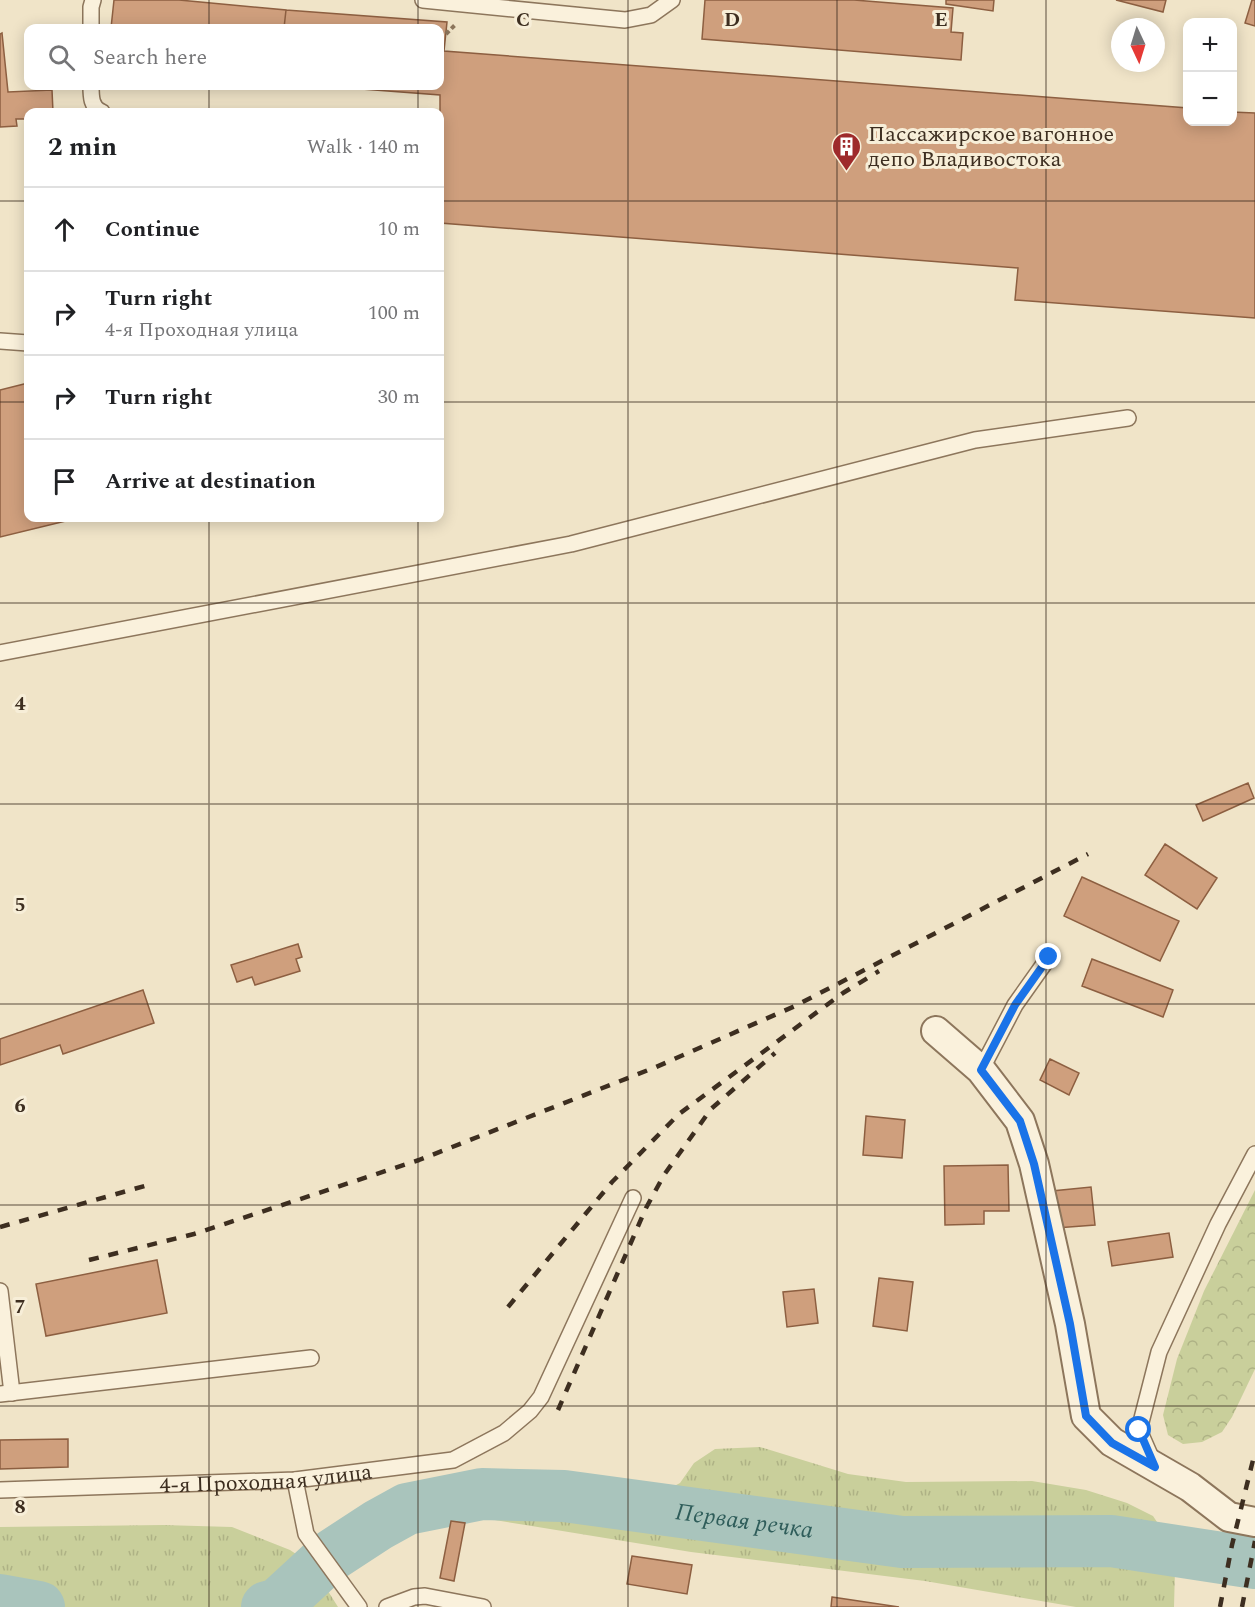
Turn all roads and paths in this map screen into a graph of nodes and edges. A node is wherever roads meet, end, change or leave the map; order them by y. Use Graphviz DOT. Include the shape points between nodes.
graph roads {
  1 [pos="93,0"];
  2 [pos="423,0"];
  3 [pos="672,0"];
  4 [pos="91,24"];
  5 [pos="91,90"];
  6 [pos="96,108"];
  7 [pos="0,341"];
  8 [pos="24,343"];
  9 [pos="1128,418"];
  10 [pos="0,653"];
  11 [pos="1049,957"];
  12 [pos="936,1031"];
  13 [pos="981,1070"];
  14 [pos="1255,1154"];
  15 [pos="633,1198"];
  16 [pos="0,1291"];
  17 [pos="311,1358"];
  18 [pos="6,1394"];
  19 [pos="1155,1467"];
  20 [pos="295,1480"];
  21 [pos="0,1490"];
  22 [pos="1255,1522"];
  23 [pos="359,1607"];
  24 [pos="387,1607"];
  25 [pos="483,1607"];
  1 -- 4 [label="lane"];
  2 -- 3 [label="lane" via="625,20 651,15"];
  5 -- 6 [label="lane"];
  7 -- 8 [label="lane"];
  9 -- 10 [label="lane" via="975,440 571,544"];
  11 -- 13 [label="lane" via="1015,1005"];
  12 -- 13 [label="street"];
  13 -- 19 [label="street" via="1020,1121 1034,1164 1086,1416 1112,1443"];
  14 -- 19 [label="lane" via="1159,1352 1139,1430"];
  15 -- 20 [label="lane, 4-я Проходная улица" via="541,1397 518,1422 453,1460"];
  16 -- 18 [label="lane"];
  17 -- 18 [label="lane"];
  19 -- 22 [label="street" via="1229,1517"];
  20 -- 21 [label="lane, 4-я Проходная улица"];
  20 -- 23 [label="lane" via="306,1534"];
  24 -- 25 [label="lane" via="425,1596"];
}
